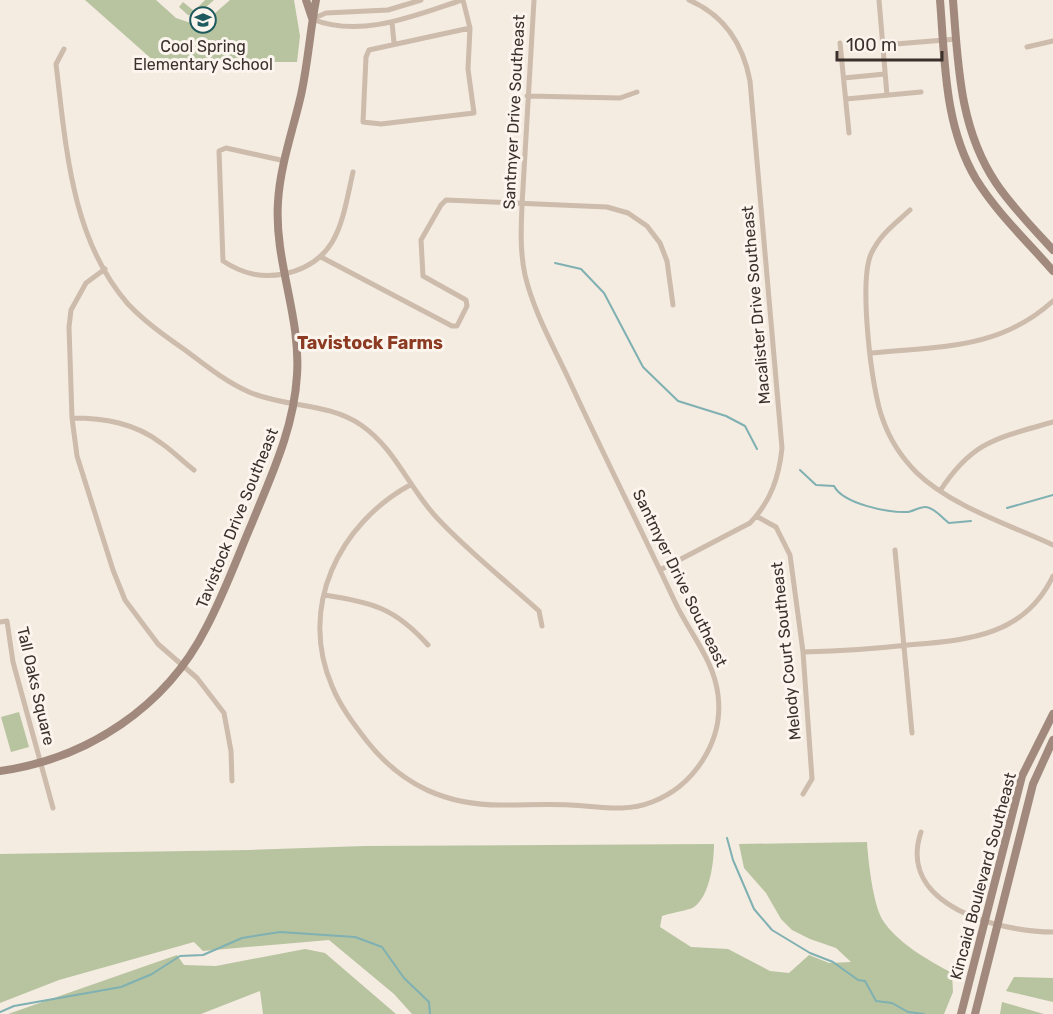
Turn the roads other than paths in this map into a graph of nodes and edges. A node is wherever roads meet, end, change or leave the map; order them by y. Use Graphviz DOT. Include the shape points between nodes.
graph roads {
  1 [pos="306,0"];
  2 [pos="316,0"];
  3 [pos="421,0"];
  4 [pos="463,0"];
  5 [pos="534,0"];
  6 [pos="689,0"];
  7 [pos="879,0"];
  8 [pos="940,0"];
  9 [pos="953,0"];
  10 [pos="312,19"];
  11 [pos="392,22"];
  12 [pos="470,28"];
  13 [pos="957,39"];
  14 [pos="944,40"];
  15 [pos="1053,41"];
  16 [pos="394,43"];
  17 [pos="840,43"];
  18 [pos="883,45"];
  19 [pos="1027,47"];
  20 [pos="64,50"];
  21 [pos="885,74"];
  22 [pos="844,78"];
  23 [pos="637,92"];
  24 [pos="921,92"];
  25 [pos="887,95"];
  26 [pos="527,96"];
  27 [pos="846,99"];
  28 [pos="849,133"];
  29 [pos="285,161"];
  30 [pos="353,172"];
  31 [pos="522,205"];
  32 [pos="910,210"];
  33 [pos="1053,250"];
  34 [pos="321,257"];
  35 [pos="105,269"];
  36 [pos="1053,271"];
  37 [pos="284,273"];
  38 [pos="1053,301"];
  39 [pos="673,305"];
  40 [pos="872,353"];
  41 [pos="294,404"];
  42 [pos="72,418"];
  43 [pos="1053,422"];
  44 [pos="194,470"];
  45 [pos="410,484"];
  46 [pos="940,491"];
  47 [pos="756,516"];
  48 [pos="1053,545"];
  49 [pos="895,550"];
  50 [pos="660,570"];
  51 [pos="1053,576"];
  52 [pos="324,595"];
  53 [pos="0,622"];
  54 [pos="542,626"];
  55 [pos="428,645"];
  56 [pos="904,646"];
  57 [pos="803,652"];
  58 [pos="182,666"];
  59 [pos="1053,714"];
  60 [pos="912,733"];
  61 [pos="1053,740"];
  62 [pos="40,763"];
  63 [pos="0,771"];
  64 [pos="232,780"];
  65 [pos="803,794"];
  66 [pos="53,808"];
  67 [pos="921,832"];
  68 [pos="985,922"];
  69 [pos="998,925"];
  70 [pos="1053,932"];
  71 [pos="961,1014"];
  72 [pos="975,1014"];
  1 -- 10 [label="street, Tavistock Drive Southeast"];
  2 -- 10 [label="street, Tavistock Drive Southeast"];
  3 -- 10 [label="street" via="388,10 326,13"];
  4 -- 11 [label="street"];
  4 -- 12 [label="street"];
  5 -- 26 [label="street, Santmyer Drive Southeast"];
  6 -- 47 [label="street, Macalister Drive Southeast" via="714,15 730,31 743,53 750,81 782,448 773,490"];
  7 -- 18 [label="street"];
  8 -- 14 [label="street"];
  9 -- 13 [label="street"];
  10 -- 11 [label="street" via="326,25"];
  10 -- 29 [label="street, Tavistock Drive Southeast" via="308,63"];
  11 -- 16 [label="street"];
  12 -- 16 [label="street"];
  12 -- 16 [label="street" via="468,69 474,113 363,122 366,54"];
  13 -- 14 [label="street"];
  13 -- 33 [label="street" via="966,118 982,160 1005,197"];
  14 -- 18 [label="street"];
  14 -- 36 [label="street" via="951,111 968,162 992,202"];
  15 -- 19 [label="street"];
  17 -- 22 [label="street"];
  18 -- 21 [label="street"];
  20 -- 35 [label="street" via="56,64 70,173 76,202"];
  21 -- 22 [label="street"];
  21 -- 25 [label="street"];
  22 -- 27 [label="street"];
  23 -- 26 [label="street" via="620,98"];
  24 -- 25 [label="street"];
  25 -- 27 [label="street"];
  26 -- 31 [label="street, Santmyer Drive Southeast"];
  27 -- 28 [label="street"];
  29 -- 37 [label="street, Tavistock Drive Southeast" via="277,221"];
  29 -- 37 [label="street" via="226,148 219,151 223,261 257,276"];
  30 -- 34 [label="street" via="334,241"];
  31 -- 34 [label="street" via="446,200 421,240 423,276 466,300 457,326"];
  31 -- 39 [label="street" via="606,207 638,219 665,253"];
  31 -- 50 [label="street, Santmyer Drive Southeast" via="522,256 534,302"];
  32 -- 40 [label="street" via="878,240 868,265"];
  34 -- 37 [label="street" via="312,266"];
  35 -- 41 [label="street" via="144,320 222,377 258,396"];
  35 -- 42 [label="street" via="86,283 71,310"];
  37 -- 41 [label="street, Tavistock Drive Southeast" via="298,357"];
  38 -- 40 [label="street" via="1024,324 996,337 967,344"];
  40 -- 46 [label="street" via="877,402 888,433 906,461"];
  41 -- 45 [label="street" via="333,410 368,429 382,441"];
  41 -- 58 [label="street, Tavistock Drive Southeast" via="282,451 219,600"];
  42 -- 44 [label="street" via="101,418 134,427 162,443"];
  42 -- 58 [label="street" via="77,456 125,600 158,644"];
  43 -- 46 [label="street" via="983,445 961,461"];
  45 -- 52 [label="street, Santmyer Drive Southeast" via="390,495 349,536 332,567"];
  45 -- 54 [label="street" via="438,519 539,611"];
  46 -- 48 [label="street"];
  47 -- 50 [label="street, Macalister Drive Southeast" via="735,533"];
  47 -- 57 [label="street, Melody Court Southeast" via="776,527 790,555"];
  49 -- 56 [label="street"];
  50 -- 52 [label="street, Santmyer Drive Southeast" via="711,668 718,712 711,745 694,774 662,798 625,808 470,804 442,798 407,780 374,751 331,685 321,638"];
  51 -- 56 [label="street" via="1035,604 1003,628 977,638"];
  52 -- 55 [label="street" via="381,607 406,623"];
  53 -- 62 [label="street, Tall Oaks Square" via="7,621 12,662"];
  56 -- 57 [label="street"];
  56 -- 60 [label="street"];
  57 -- 65 [label="street, Melody Court Southeast" via="812,779"];
  58 -- 62 [label="street, Tavistock Drive Southeast" via="130,719 92,743"];
  58 -- 64 [label="street" via="224,713"];
  59 -- 68 [label="street, Kincaid Boulevard Southeast" via="1022,776"];
  61 -- 69 [label="street, Kincaid Boulevard Southeast" via="1033,784"];
  62 -- 63 [label="street, Tavistock Drive Southeast"];
  62 -- 66 [label="street"];
  67 -- 68 [label="street" via="917,844 919,861 932,889 959,912"];
  68 -- 69 [label="street"];
  68 -- 71 [label="street, Kincaid Boulevard Southeast"];
  69 -- 70 [label="street" via="1025,932"];
  69 -- 72 [label="street, Kincaid Boulevard Southeast"];
}
